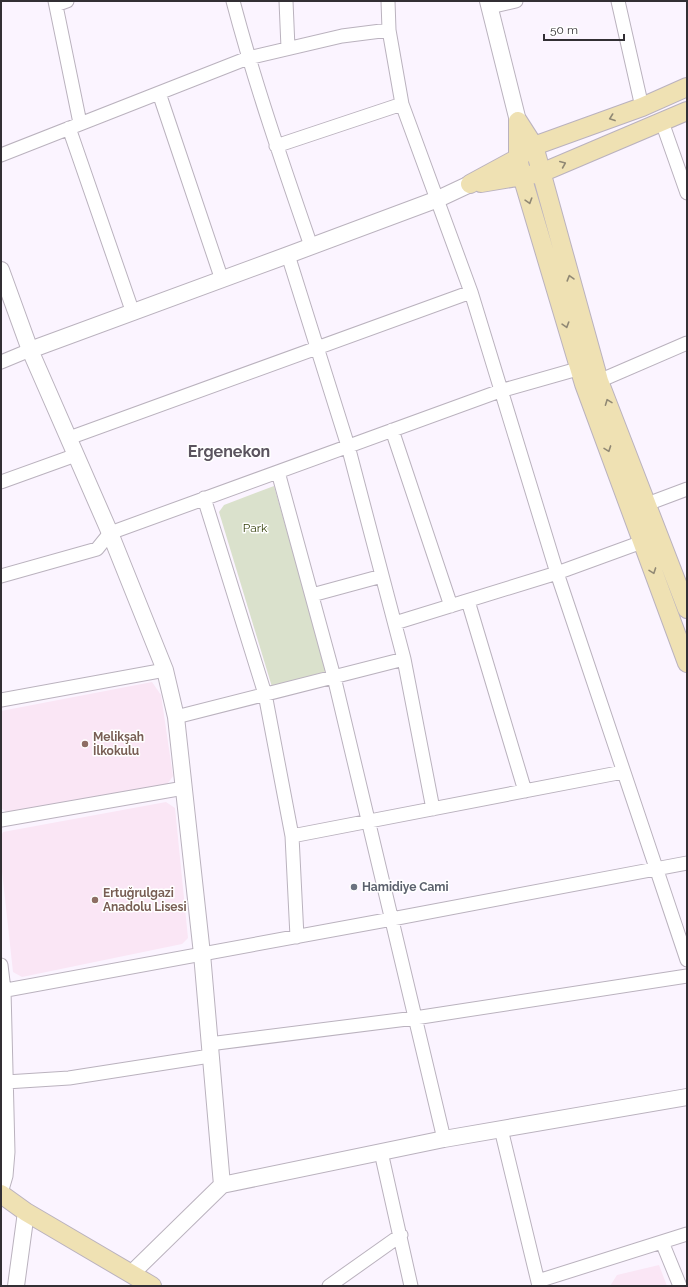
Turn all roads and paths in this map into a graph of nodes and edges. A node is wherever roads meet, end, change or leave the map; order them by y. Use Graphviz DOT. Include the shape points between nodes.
graph roads {
  1 [pos="233,1"];
  2 [pos="286,1"];
  3 [pos="388,1"];
  4 [pos="516,1"];
  5 [pos="618,1"];
  6 [pos="60,2"];
  7 [pos="489,4"];
  8 [pos="389,30"];
  9 [pos="288,48"];
  10 [pos="248,58"];
  11 [pos="687,86"];
  12 [pos="158,93"];
  13 [pos="402,104"];
  14 [pos="642,107"];
  15 [pos="687,111"];
  16 [pos="518,121"];
  17 [pos="662,122"];
  18 [pos="74,126"];
  19 [pos="276,146"];
  20 [pos="534,146"];
  21 [pos="1,155"];
  22 [pos="518,158"];
  23 [pos="541,173"];
  24 [pos="522,176"];
  25 [pos="470,184"];
  26 [pos="687,193"];
  27 [pos="438,199"];
  28 [pos="311,246"];
  29 [pos="288,255"];
  30 [pos="1,270"];
  31 [pos="222,280"];
  32 [pos="470,292"];
  33 [pos="133,313"];
  34 [pos="317,347"];
  35 [pos="686,349"];
  36 [pos="30,350"];
  37 [pos="1,362"];
  38 [pos="589,375"];
  39 [pos="500,391"];
  40 [pos="392,430"];
  41 [pos="68,438"];
  42 [pos="348,446"];
  43 [pos="76,455"];
  44 [pos="278,472"];
  45 [pos="1,482"];
  46 [pos="687,488"];
  47 [pos="204,498"];
  48 [pos="646,504"];
  49 [pos="110,533"];
  50 [pos="642,542"];
  51 [pos="557,573"];
  52 [pos="1,576"];
  53 [pos="382,576"];
  54 [pos="312,595"];
  55 [pos="468,601"];
  56 [pos="686,605"];
  57 [pos="451,606"];
  58 [pos="395,623"];
  59 [pos="404,659"];
  60 [pos="687,663"];
  61 [pos="165,670"];
  62 [pos="334,677"];
  63 [pos="265,694"];
  64 [pos="1,700"];
  65 [pos="176,717"];
  66 [pos="623,772"];
  67 [pos="184,788"];
  68 [pos="525,791"];
  69 [pos="433,809"];
  70 [pos="1,820"];
  71 [pos="369,821"];
  72 [pos="292,836"];
  73 [pos="687,863"];
  74 [pos="656,869"];
  75 [pos="392,919"];
  76 [pos="297,937"];
  77 [pos="202,954"];
  78 [pos="687,960"];
  79 [pos="1,965"];
  80 [pos="687,976"];
  81 [pos="2,990"];
  82 [pos="415,1018"];
  83 [pos="210,1050"];
  84 [pos="6,1082"];
  85 [pos="687,1098"];
  86 [pos="501,1129"];
  87 [pos="444,1139"];
  88 [pos="381,1152"];
  89 [pos="222,1185"];
  90 [pos="1,1193"];
  91 [pos="26,1212"];
  92 [pos="687,1234"];
  93 [pos="401,1235"];
  94 [pos="662,1242"];
  95 [pos="131,1274"];
  96 [pos="538,1284"];
  97 [pos="20,1285"];
  98 [pos="152,1286"];
  99 [pos="329,1286"];
  100 [pos="411,1286"];
  101 [pos="680,1286"];
  1 -- 10 [label="street"];
  2 -- 9 [label="street"];
  3 -- 8 [label="street"];
  4 -- 7 [label="street"];
  5 -- 14 [label="street"];
  6 -- 18 [label="street"];
  7 -- 16 [label="street"];
  8 -- 9 [label="street" via="342,36"];
  8 -- 13 [label="street"];
  9 -- 10 [label="street"];
  10 -- 12 [label="street"];
  10 -- 19 [label="street"];
  11 -- 14 [label="main road"];
  12 -- 18 [label="street"];
  12 -- 31 [label="street"];
  13 -- 19 [label="street"];
  13 -- 27 [label="street"];
  14 -- 20 [label="main road, one-way"];
  15 -- 17 [label="main road"];
  16 -- 20 [label="main road"];
  16 -- 22 [label="main road"];
  23 -- 17 [label="main road, one-way"];
  17 -- 26 [label="street"];
  18 -- 21 [label="street"];
  18 -- 33 [label="street"];
  19 -- 28 [label="street"];
  20 -- 22 [label="main road"];
  20 -- 23 [label="main road"];
  22 -- 24 [label="main road"];
  22 -- 25 [label="main road"];
  23 -- 24 [label="main road"];
  38 -- 23 [label="main road, one-way"];
  24 -- 25 [label="main road"];
  24 -- 38 [label="main road, one-way"];
  25 -- 27 [label="street"];
  27 -- 28 [label="street"];
  27 -- 32 [label="street"];
  28 -- 29 [label="street"];
  29 -- 31 [label="street"];
  29 -- 34 [label="street"];
  30 -- 36 [label="street"];
  31 -- 33 [label="street"];
  32 -- 34 [label="street"];
  32 -- 39 [label="street"];
  33 -- 36 [label="street"];
  34 -- 41 [label="street"];
  34 -- 42 [label="street"];
  35 -- 38 [label="street"];
  36 -- 37 [label="street"];
  36 -- 41 [label="street"];
  38 -- 39 [label="street"];
  48 -- 38 [label="main road, one-way"];
  38 -- 50 [label="main road, one-way"];
  39 -- 40 [label="street"];
  39 -- 51 [label="street"];
  40 -- 42 [label="street"];
  40 -- 57 [label="street"];
  41 -- 43 [label="street"];
  42 -- 44 [label="street"];
  42 -- 53 [label="street"];
  43 -- 45 [label="street"];
  43 -- 49 [label="street"];
  44 -- 47 [label="street"];
  44 -- 54 [label="street"];
  46 -- 48 [label="street"];
  47 -- 49 [label="street"];
  47 -- 63 [label="street"];
  48 -- 56 [label="main road"];
  49 -- 52 [label="street" via="97,548"];
  49 -- 61 [label="street"];
  50 -- 51 [label="street"];
  50 -- 60 [label="main road, one-way"];
  51 -- 55 [label="street"];
  51 -- 66 [label="street"];
  53 -- 54 [label="street"];
  53 -- 58 [label="street"];
  54 -- 62 [label="street"];
  55 -- 57 [label="street"];
  55 -- 68 [label="street"];
  57 -- 58 [label="street"];
  58 -- 59 [label="street"];
  59 -- 62 [label="street"];
  59 -- 69 [label="street"];
  61 -- 64 [label="street"];
  61 -- 65 [label="street"];
  62 -- 63 [label="street"];
  62 -- 71 [label="street"];
  63 -- 65 [label="street"];
  63 -- 72 [label="street"];
  65 -- 67 [label="street"];
  66 -- 68 [label="street"];
  66 -- 74 [label="street"];
  67 -- 70 [label="street"];
  67 -- 77 [label="street"];
  68 -- 69 [label="street"];
  69 -- 71 [label="street"];
  71 -- 72 [label="street"];
  71 -- 75 [label="street"];
  72 -- 76 [label="street"];
  73 -- 74 [label="street"];
  74 -- 75 [label="street"];
  74 -- 78 [label="street"];
  75 -- 76 [label="street"];
  75 -- 82 [label="street"];
  76 -- 77 [label="street"];
  77 -- 81 [label="street"];
  77 -- 83 [label="street"];
  79 -- 81 [label="street"];
  80 -- 82 [label="street"];
  81 -- 84 [label="street"];
  82 -- 83 [label="street"];
  82 -- 87 [label="street"];
  83 -- 84 [label="street" via="69,1078"];
  83 -- 89 [label="street"];
  84 -- 90 [label="street" via="8,1152 6,1176"];
  85 -- 86 [label="street"];
  86 -- 87 [label="street"];
  86 -- 96 [label="street"];
  87 -- 88 [label="street"];
  88 -- 89 [label="street"];
  88 -- 93 [label="street"];
  89 -- 95 [label="street"];
  90 -- 91 [label="main road"];
  91 -- 95 [label="main road"];
  91 -- 97 [label="street"];
  92 -- 94 [label="street"];
  93 -- 99 [label="street"];
  93 -- 100 [label="street"];
  94 -- 96 [label="street"];
  94 -- 101 [label="street"];
  95 -- 98 [label="main road"];
}
